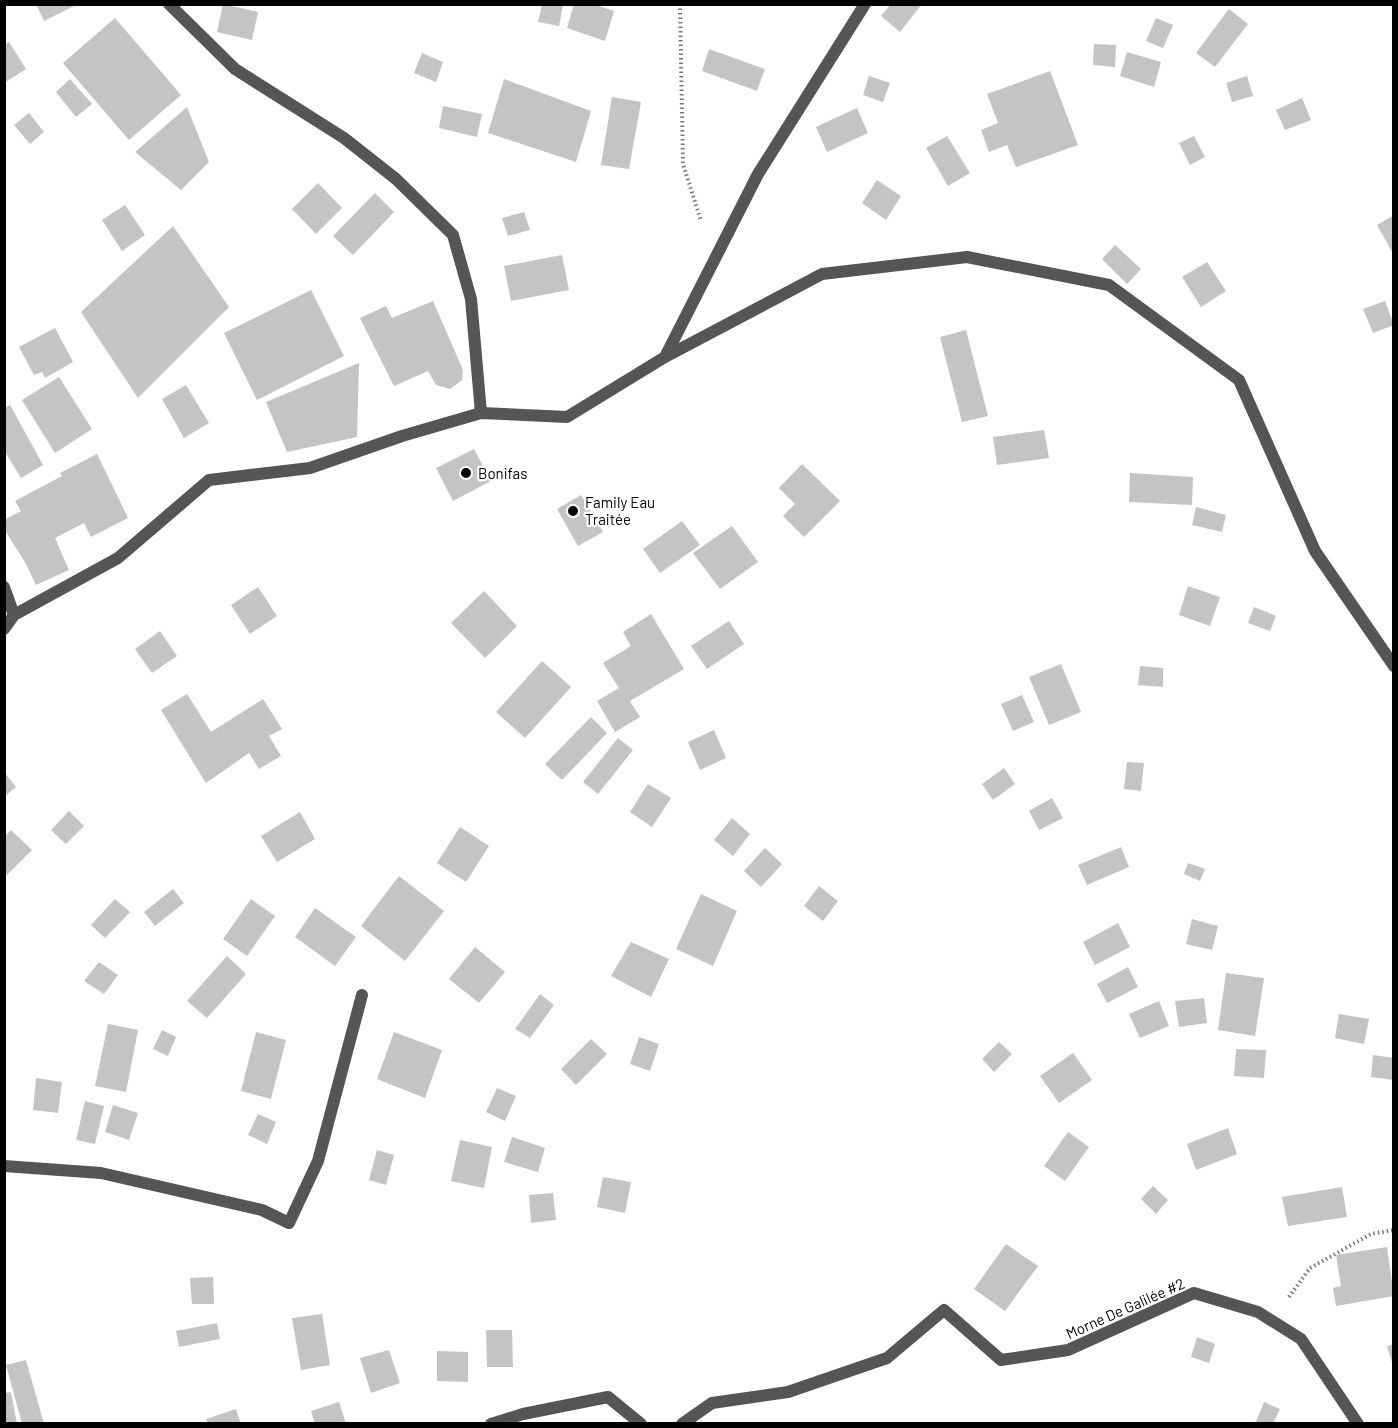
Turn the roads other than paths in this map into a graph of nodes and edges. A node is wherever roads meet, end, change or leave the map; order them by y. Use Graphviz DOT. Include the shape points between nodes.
graph roads {
  1 [pos="169,4"];
  2 [pos="865,4"];
  3 [pos="665,357"];
  4 [pos="481,413"];
  5 [pos="4,587"];
  6 [pos="14,615"];
  7 [pos="4,629"];
  8 [pos="1394,666"];
  9 [pos="362,995"];
  10 [pos="4,1166"];
  11 [pos="491,1424"];
  12 [pos="641,1424"];
  13 [pos="682,1424"];
  14 [pos="1358,1424"];
  1 -- 4 [label="street" via="235,69 344,138 453,234 471,299"];
  2 -- 3 [label="street" via="759,174"];
  3 -- 4 [label="street" via="567,417"];
  3 -- 8 [label="street" via="822,274 967,257 1109,285 1239,380 1315,551"];
  4 -- 6 [label="street" via="310,468 209,480 118,558"];
  5 -- 6 [label="street"];
  6 -- 7 [label="street"];
  9 -- 10 [label="street" via="318,1161 289,1223 262,1210 101,1173"];
  11 -- 12 [label="street" via="608,1397"];
  13 -- 14 [label="street, Morne De Galilée #2" via="712,1403 788,1392 887,1358 944,1310 1001,1360 1068,1350 1194,1293 1258,1312 1302,1339"];
}
